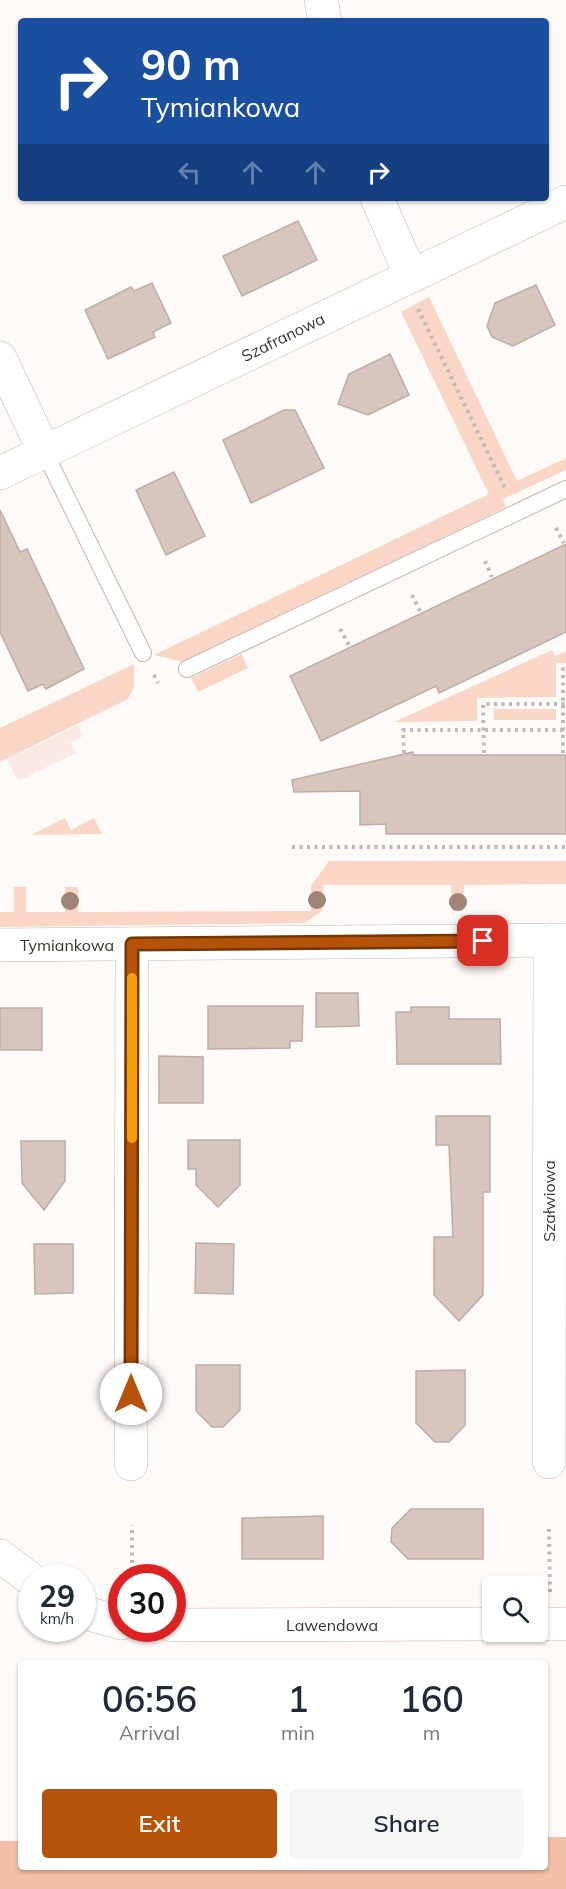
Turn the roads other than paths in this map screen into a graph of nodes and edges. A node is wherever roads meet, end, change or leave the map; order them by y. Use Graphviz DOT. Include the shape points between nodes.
graph roads {
  1 [pos="321,0"];
  2 [pos="324,18"];
  3 [pos="378,201"];
  4 [pos="566,202"];
  5 [pos="411,276"];
  6 [pos="0,358"];
  7 [pos="44,451"];
  8 [pos="0,473"];
  9 [pos="566,489"];
  10 [pos="143,653"];
  11 [pos="188,669"];
  12 [pos="558,940"];
  13 [pos="132,944"];
  14 [pos="0,945"];
  15 [pos="549,1462"];
  16 [pos="131,1464"];
  17 [pos="0,1556"];
  18 [pos="18,1570"];
  19 [pos="482,1624"];
  20 [pos="186,1625"];
  1 -- 2 [label="street"];
  3 -- 5 [label="street"];
  4 -- 5 [label="street, Szafranowa"];
  5 -- 7 [label="street, Szafranowa"];
  6 -- 7 [label="street"];
  7 -- 8 [label="street, Szafranowa"];
  7 -- 10 [label="lane"];
  9 -- 11 [label="lane"];
  12 -- 13 [label="street, Tymiankowa"];
  12 -- 15 [label="street, Szałwiowa"];
  13 -- 14 [label="street, Tymiankowa"];
  13 -- 16 [label="street"];
  17 -- 18 [label="street"];
  19 -- 20 [label="street, Lawendowa"];
}
